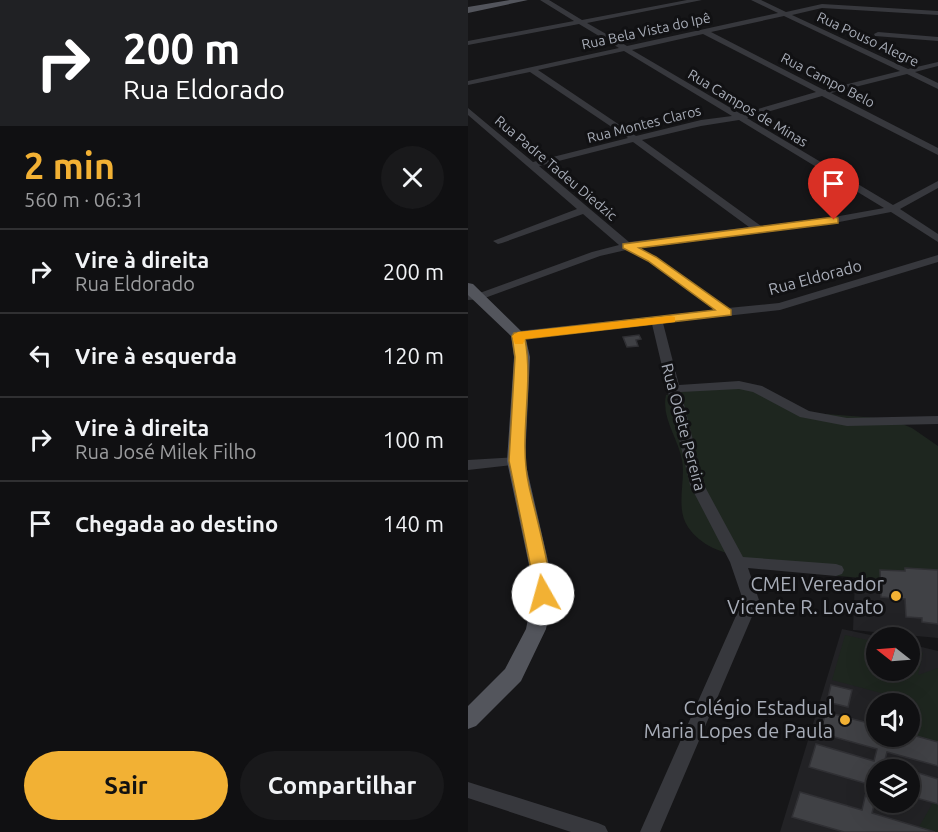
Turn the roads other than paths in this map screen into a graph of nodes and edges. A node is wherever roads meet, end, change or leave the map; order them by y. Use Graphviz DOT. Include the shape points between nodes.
graph roads {
  1 [pos="524,0"];
  2 [pos="544,0"];
  3 [pos="698,0"];
  4 [pos="755,0"];
  5 [pos="468,10"];
  6 [pos="938,13"];
  7 [pos="783,15"];
  8 [pos="580,22"];
  9 [pos="705,32"];
  10 [pos="878,34"];
  11 [pos="938,39"];
  12 [pos="468,43"];
  13 [pos="625,49"];
  14 [pos="938,64"];
  15 [pos="532,70"];
  16 [pos="907,72"];
  17 [pos="468,83"];
  18 [pos="938,86"];
  19 [pos="822,93"];
  20 [pos="468,111"];
  21 [pos="738,118"];
  22 [pos="636,140"];
  23 [pos="938,152"];
  24 [pos="531,165"];
  25 [pos="938,184"];
  26 [pos="892,209"];
  27 [pos="584,210"];
  28 [pos="758,230"];
  29 [pos="938,239"];
  30 [pos="498,241"];
  31 [pos="627,246"];
  32 [pos="938,258"];
  33 [pos="471,294"];
  34 [pos="726,313"];
  35 [pos="657,321"];
  36 [pos="518,336"];
  37 [pos="673,389"];
  38 [pos="938,420"];
  39 [pos="516,461"];
  40 [pos="468,465"];
  41 [pos="738,562"];
  42 [pos="836,570"];
  43 [pos="468,720"];
  44 [pos="468,790"];
  45 [pos="598,832"];
  46 [pos="650,832"];
  1 -- 5 [label="main road"];
  2 -- 8 [label="street, Rua Campos de Minas"];
  3 -- 8 [label="street"];
  4 -- 7 [label="street, Rua Pouso Alegre"];
  6 -- 7 [label="street, Rua Bela Vista do Ipê" via="830,6"];
  7 -- 9 [label="street, Rua Bela Vista do Ipê"];
  7 -- 16 [label="street, Rua Pouso Alegre"];
  8 -- 12 [label="street"];
  8 -- 13 [label="street, Rua Campos de Minas"];
  9 -- 13 [label="street, Rua Bela Vista do Ipê"];
  9 -- 19 [label="street, Rua Campo Belo"];
  10 -- 11 [label="street"];
  13 -- 15 [label="street, Rua Bela Vista do Ipê"];
  13 -- 21 [label="street, Rua Campos de Minas"];
  14 -- 16 [label="street, Rua Montes Claros"];
  15 -- 17 [label="street, Rua Bela Vista do Ipê"];
  15 -- 22 [label="street"];
  16 -- 18 [label="street, Rua Pouso Alegre"];
  16 -- 19 [label="street, Rua Montes Claros"];
  19 -- 21 [label="street, Rua Montes Claros"];
  19 -- 23 [label="street, Rua Campo Belo"];
  20 -- 24 [label="street, Rua Padre Tadeu Diedzic"];
  21 -- 22 [label="street, Rua Montes Claros"];
  21 -- 26 [label="street, Rua Campos de Minas"];
  22 -- 24 [label="street, Rua Montes Claros"];
  22 -- 28 [label="street"];
  24 -- 27 [label="street, Rua Padre Tadeu Diedzic"];
  25 -- 26 [label="street"];
  26 -- 28 [label="street"];
  26 -- 29 [label="street, Rua Campos de Minas"];
  27 -- 30 [label="street"];
  27 -- 31 [label="street, Rua Padre Tadeu Diedzic"];
  28 -- 31 [label="street"];
  31 -- 33 [label="street"];
  31 -- 34 [label="street, Rua Padre Tadeu Diedzic" via="652,259"];
  32 -- 34 [label="street, Rua Eldorado" via="780,306"];
  33 -- 36 [label="main road"];
  34 -- 35 [label="street, Rua Eldorado"];
  35 -- 36 [label="street, Rua Eldorado"];
  35 -- 37 [label="street, Rua Odete Pereira"];
  36 -- 39 [label="main road" via="522,357"];
  37 -- 38 [label="street" via="739,385 757,389 805,414 847,422"];
  37 -- 41 [label="street, Rua Odete Pereira" via="697,485"];
  39 -- 40 [label="street"];
  39 -- 43 [label="main road" via="543,594 536,629 513,675"];
  41 -- 42 [label="street"];
  41 -- 46 [label="street, Rua Odete Pereira" via="751,600"];
  44 -- 45 [label="street"];
}
